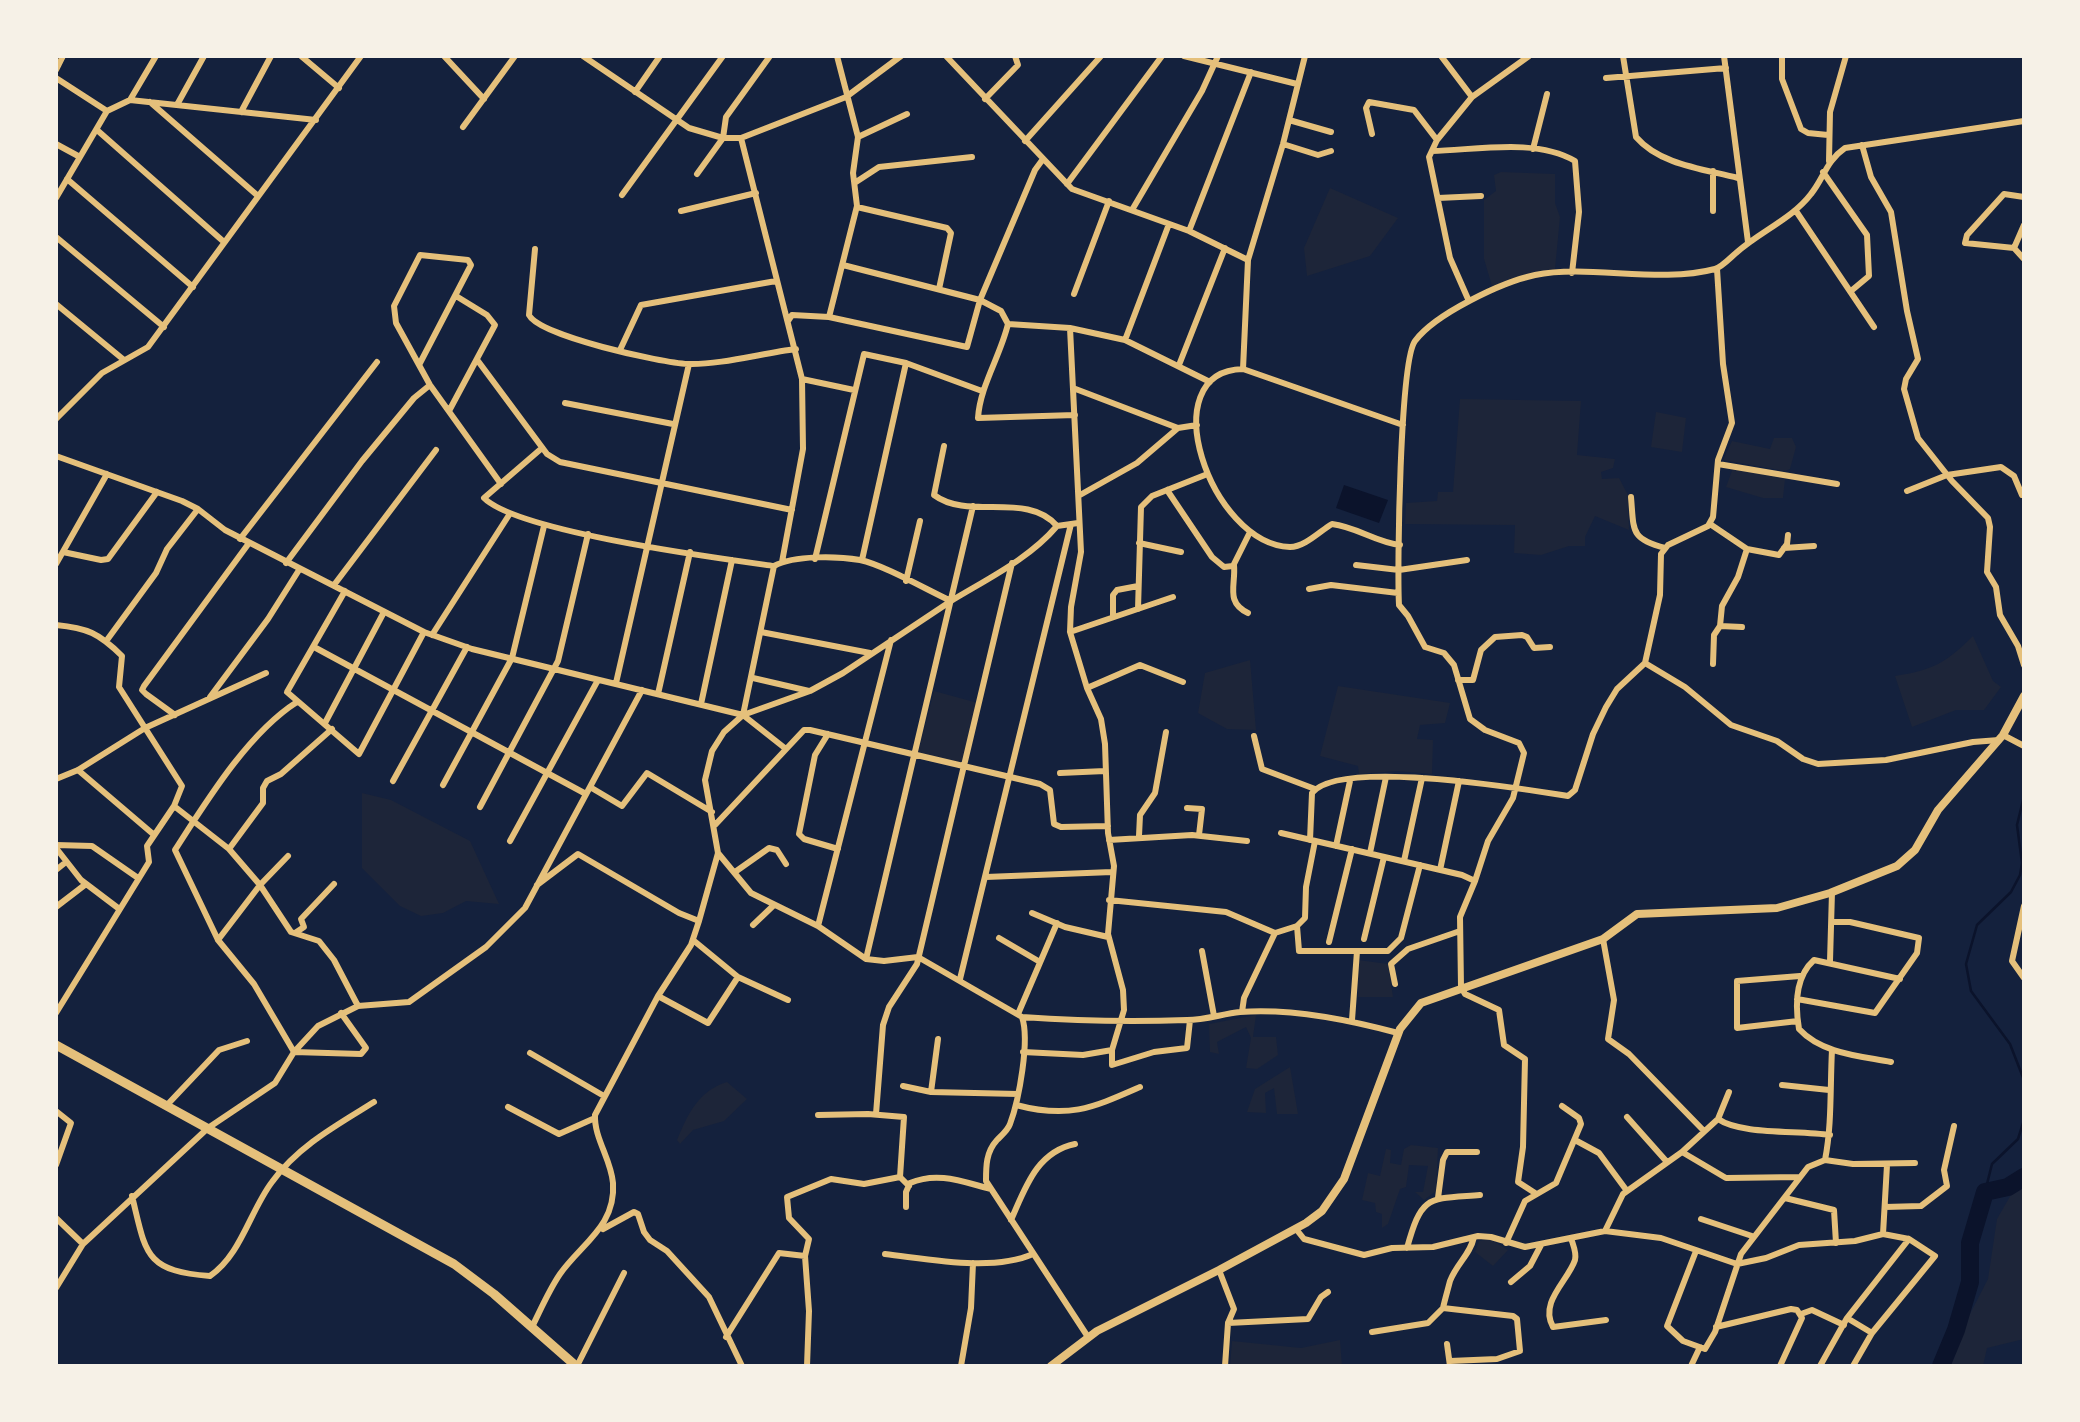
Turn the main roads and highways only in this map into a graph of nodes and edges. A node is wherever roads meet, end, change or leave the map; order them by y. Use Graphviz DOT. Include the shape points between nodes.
graph roads {
  1 [pos="56,1045"];
  2 [pos="576,1366"];
  1 -- 2 [label="main road" via="462,1269"];
}
